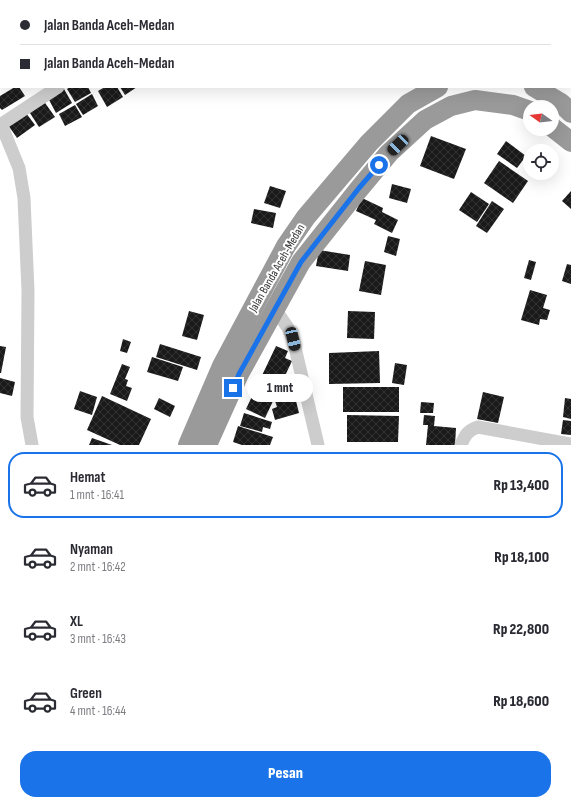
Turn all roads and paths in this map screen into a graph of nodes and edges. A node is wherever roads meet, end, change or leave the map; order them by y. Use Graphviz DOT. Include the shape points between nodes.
graph roads {
  1 [pos="56,88"];
  2 [pos="436,88"];
  3 [pos="536,88"];
  4 [pos="523,109"];
  5 [pos="571,113"];
  6 [pos="1,124"];
  7 [pos="559,133"];
  8 [pos="571,142"];
  9 [pos="275,309"];
  10 [pos="568,444"];
  11 [pos="32,445"];
  12 [pos="188,445"];
  13 [pos="207,445"];
  14 [pos="318,445"];
  15 [pos="461,445"];
  1 -- 6 [label="street"];
  2 -- 12 [label="highway, Jalan Banda Aceh-Medan" via="408,104 369,143 286,246 222,366"];
  3 -- 5 [label="highway" via="561,103"];
  4 -- 9 [label="highway, Jalan Banda Aceh-Medan" via="475,100 451,106 425,120 389,154 359,188 301,262"];
  6 -- 11 [label="street" via="19,168 24,198 28,291 27,417"];
  7 -- 8 [label="highway"];
  9 -- 13 [label="highway, Jalan Banda Aceh-Medan" via="239,374"];
  9 -- 14 [label="street" via="293,339"];
  10 -- 15 [label="street" via="478,427 466,434"];
}
